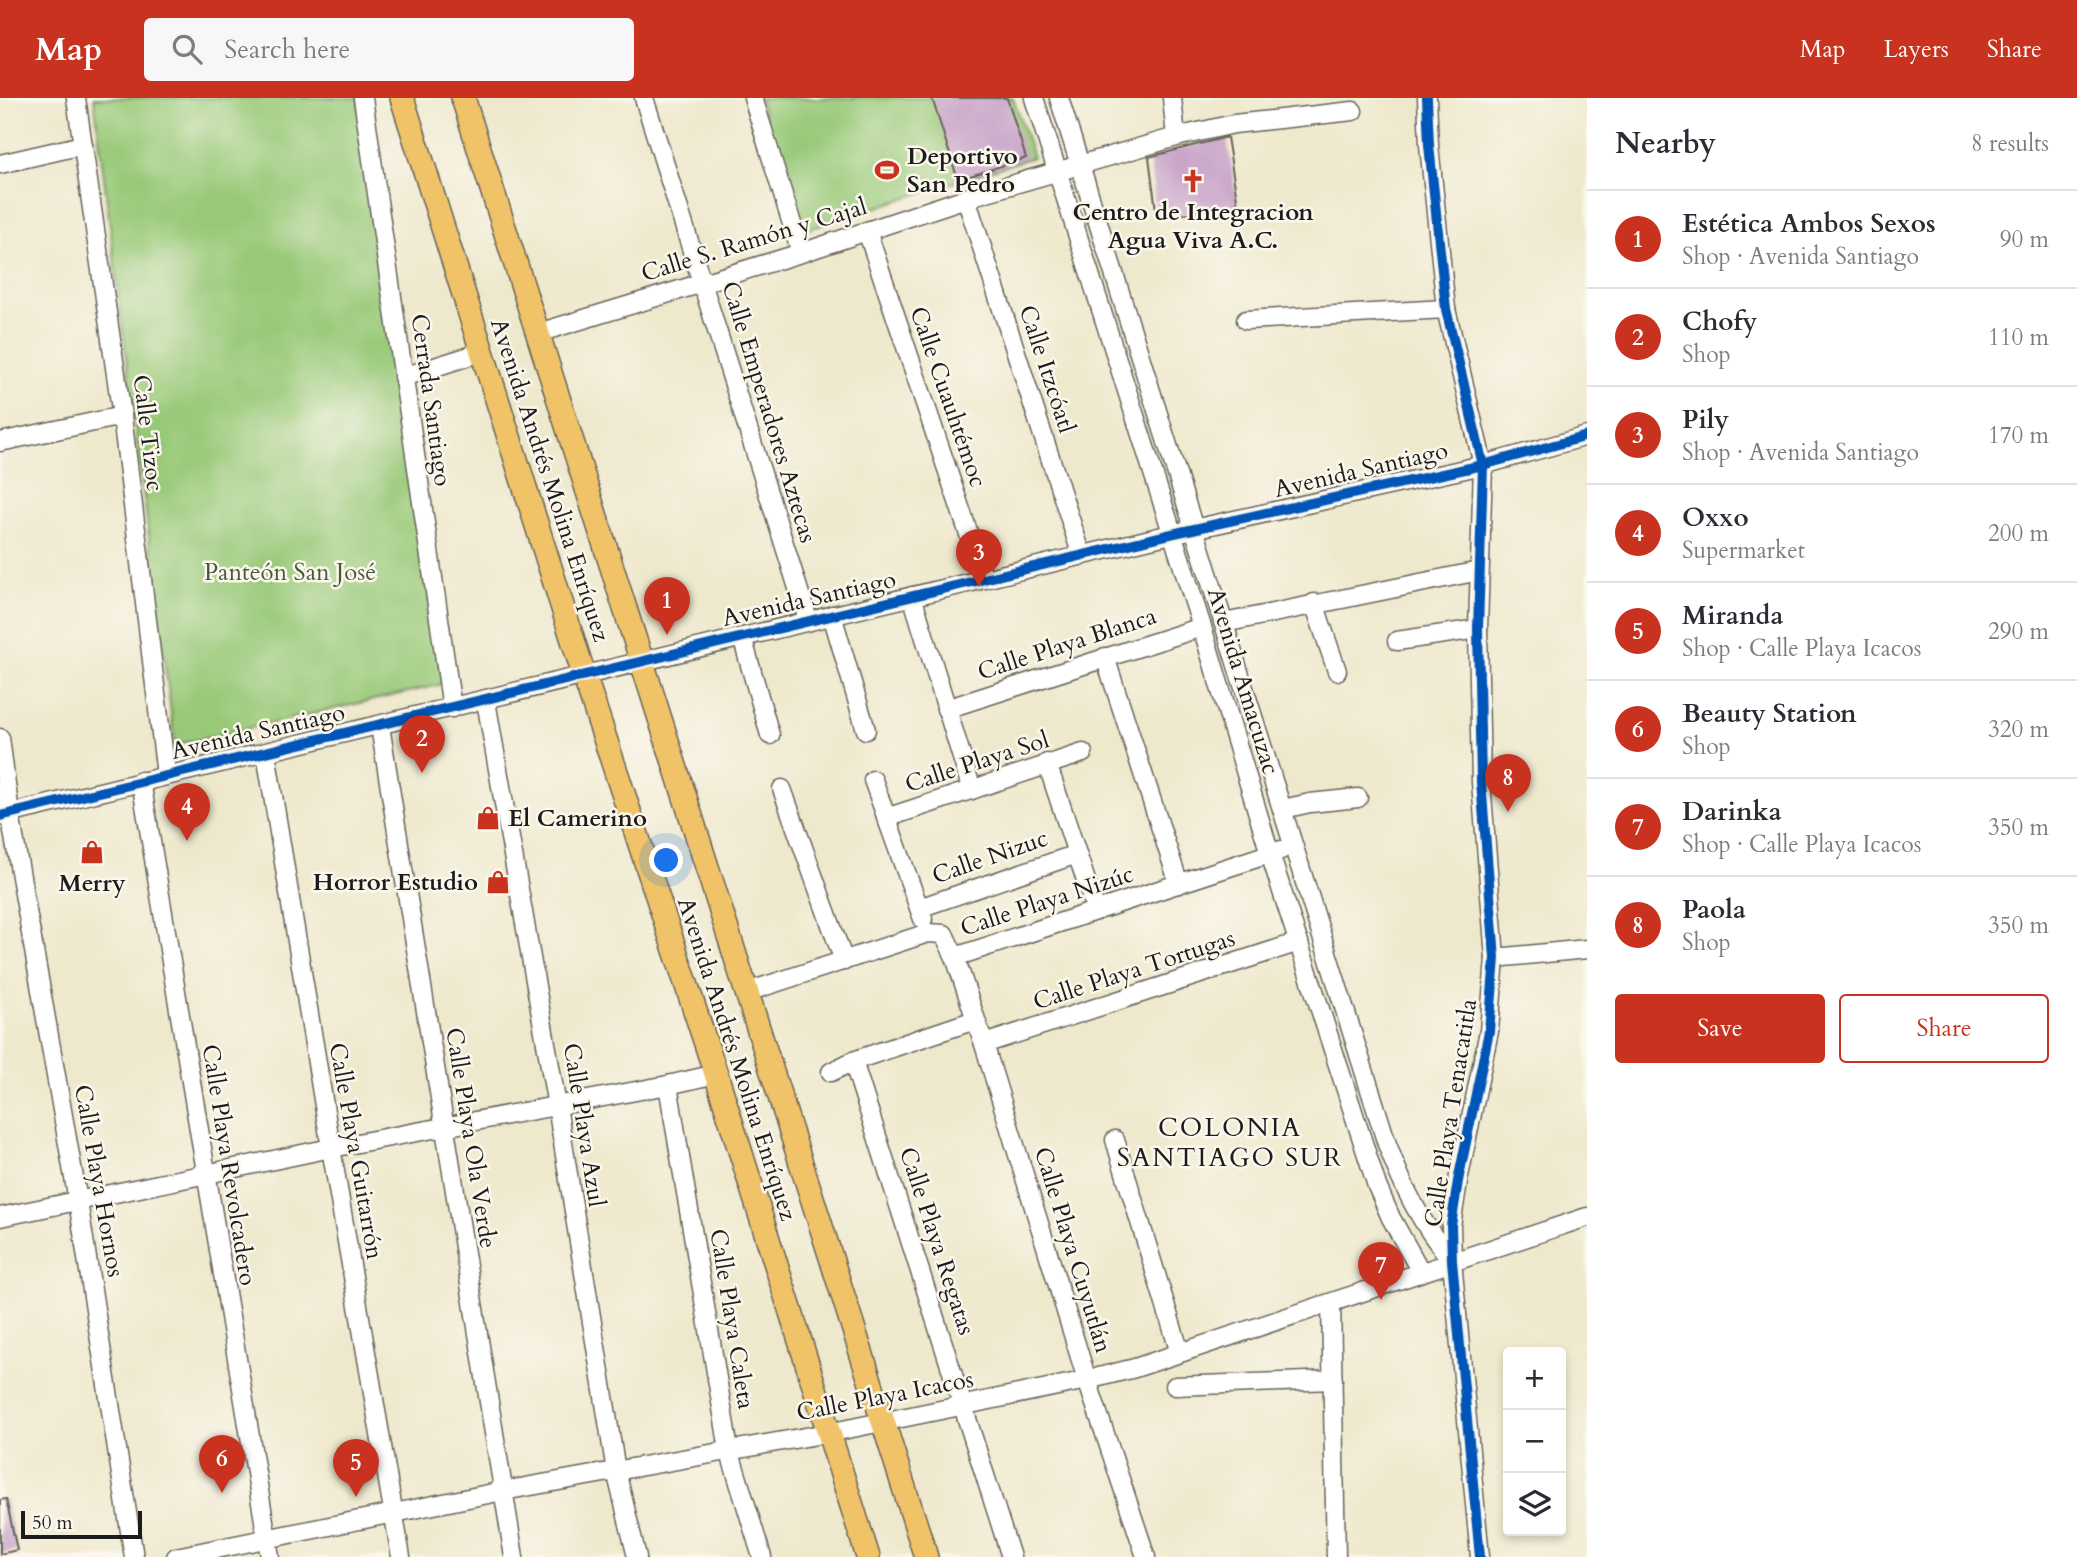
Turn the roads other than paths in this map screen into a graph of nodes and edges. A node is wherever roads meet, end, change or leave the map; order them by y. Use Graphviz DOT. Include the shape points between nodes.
graph roads {
  1 [pos="76,98"];
  2 [pos="363,98"];
  3 [pos="402,98"];
  4 [pos="463,98"];
  5 [pos="645,98"];
  6 [pos="753,98"];
  7 [pos="1034,98"];
  8 [pos="1059,98"];
  9 [pos="1172,98"];
  10 [pos="1427,98"];
  11 [pos="1353,111"];
  12 [pos="1177,137"];
  13 [pos="83,145"];
  14 [pos="0,164"];
  15 [pos="1081,164"];
  16 [pos="1057,171"];
  17 [pos="966,198"];
  18 [pos="867,231"];
  19 [pos="801,253"];
  20 [pos="703,282"];
  21 [pos="1446,309"];
  22 [pos="1247,320"];
  23 [pos="538,333"];
  24 [pos="482,352"];
  25 [pos="403,377"];
  26 [pos="122,416"];
  27 [pos="1587,436"];
  28 [pos="0,442"];
  29 [pos="1483,465"];
  30 [pos="1194,529"];
  31 [pos="1171,534"];
  32 [pos="1082,556"];
  33 [pos="1479,571"];
  34 [pos="984,579"];
  35 [pos="912,596"];
  36 [pos="1314,603"];
  37 [pos="832,615"];
  38 [pos="808,620"];
  39 [pos="1224,623"];
  40 [pos="1202,627"];
  41 [pos="1478,629"];
  42 [pos="742,637"];
  43 [pos="1397,641"];
  44 [pos="1105,657"];
  45 [pos="642,660"];
  46 [pos="1337,671"];
  47 [pos="584,675"];
  48 [pos="486,701"];
  49 [pos="452,708"];
  50 [pos="947,709"];
  51 [pos="380,726"];
  52 [pos="866,730"];
  53 [pos="770,736"];
  54 [pos="0,738"];
  55 [pos="266,752"];
  56 [pos="1083,753"];
  57 [pos="1047,764"];
  58 [pos="166,775"];
  59 [pos="873,780"];
  60 [pos="141,782"];
  61 [pos="782,789"];
  62 [pos="972,790"];
  63 [pos="1357,798"];
  64 [pos="1283,809"];
  65 [pos="5,815"];
  66 [pos="886,818"];
  67 [pos="1294,846"];
  68 [pos="1077,854"];
  69 [pos="1270,854"];
  70 [pos="1179,884"];
  71 [pos="919,908"];
  72 [pos="1096,911"];
  73 [pos="928,933"];
  74 [pos="1299,942"];
  75 [pos="1587,949"];
  76 [pos="954,957"];
  77 [pos="1495,958"];
  78 [pos="844,961"];
  79 [pos="747,992"];
  80 [pos="975,1020"];
  81 [pos="984,1044"];
  82 [pos="853,1061"];
  83 [pos="831,1072"];
  84 [pos="716,1074"];
  85 [pos="668,1085"];
  86 [pos="557,1106"];
  87 [pos="444,1128"];
  88 [pos="1115,1140"];
  89 [pos="331,1148"];
  90 [pos="205,1174"];
  91 [pos="78,1201"];
  92 [pos="0,1217"];
  93 [pos="1587,1217"];
  94 [pos="1452,1261"];
  95 [pos="1421,1272"];
  96 [pos="1331,1303"];
  97 [pos="1180,1353"];
  98 [pos="1087,1380"];
  99 [pos="1333,1380"];
  100 [pos="1175,1386"];
  101 [pos="963,1405"];
  102 [pos="883,1422"];
  103 [pos="828,1433"];
  104 [pos="729,1450"];
  105 [pos="615,1471"];
  106 [pos="503,1491"];
  107 [pos="394,1513"];
  108 [pos="268,1548"];
  109 [pos="134,1557"];
  110 [pos="176,1557"];
  111 [pos="401,1557"];
  112 [pos="514,1557"];
  113 [pos="637,1557"];
  114 [pos="762,1557"];
  115 [pos="868,1557"];
  116 [pos="926,1557"];
  117 [pos="1012,1557"];
  118 [pos="1146,1557"];
  119 [pos="1336,1557"];
  120 [pos="1480,1557"];
  1 -- 13 [label="street, Calle Tizoc"];
  2 -- 25 [label="street, Cerrada Santiago"];
  3 -- 24 [label="main road, Avenida Andrés Molina Enríquez"];
  4 -- 23 [label="main road, Avenida Andrés Molina Enríquez"];
  5 -- 20 [label="street, Calle Emperadores Aztecas"];
  6 -- 19 [label="street"];
  7 -- 16 [label="street, Avenida Amacuzac"];
  8 -- 15 [label="street, Avenida Amacuzac"];
  9 -- 12 [label="street"];
  10 -- 21 [label="street, Calle Playa Tenacatitla"];
  11 -- 12 [label="street, Calle S. Ramón y Cajal" via="1234,124"];
  12 -- 15 [label="street, Calle S. Ramón y Cajal"];
  13 -- 14 [label="street"];
  13 -- 26 [label="street, Calle Tizoc"];
  15 -- 16 [label="street, Calle S. Ramón y Cajal"];
  15 -- 30 [label="street, Avenida Amacuzac"];
  16 -- 17 [label="street, Calle S. Ramón y Cajal"];
  16 -- 31 [label="street, Avenida Amacuzac"];
  17 -- 18 [label="street, Calle S. Ramón y Cajal"];
  17 -- 32 [label="street, Calle Itzcóatl"];
  18 -- 19 [label="street, Calle S. Ramón y Cajal"];
  18 -- 34 [label="street, Calle Cuauhtémoc"];
  19 -- 20 [label="street, Calle S. Ramón y Cajal"];
  20 -- 23 [label="street, Calle S. Ramón y Cajal"];
  20 -- 38 [label="street, Calle Emperadores Aztecas"];
  21 -- 22 [label="street"];
  21 -- 29 [label="street, Calle Playa Tenacatitla"];
  23 -- 45 [label="main road, Avenida Andrés Molina Enríquez"];
  24 -- 25 [label="street"];
  24 -- 47 [label="main road, Avenida Andrés Molina Enríquez"];
  25 -- 49 [label="street, Cerrada Santiago"];
  26 -- 28 [label="street"];
  26 -- 58 [label="street, Calle Tizoc"];
  27 -- 29 [label="street, Avenida Santiago"];
  29 -- 30 [label="street, Avenida Santiago"];
  29 -- 33 [label="street, Calle Playa Tenacatitla"];
  30 -- 31 [label="street, Avenida Santiago"];
  30 -- 39 [label="street, Avenida Amacuzac"];
  31 -- 32 [label="street, Avenida Santiago"];
  31 -- 40 [label="street, Avenida Amacuzac"];
  32 -- 34 [label="street, Avenida Santiago"];
  33 -- 36 [label="street"];
  33 -- 41 [label="street, Calle Playa Tenacatitla"];
  34 -- 35 [label="street, Avenida Santiago"];
  35 -- 37 [label="street, Avenida Santiago"];
  35 -- 50 [label="street"];
  36 -- 39 [label="street"];
  36 -- 46 [label="street"];
  37 -- 38 [label="street, Avenida Santiago"];
  37 -- 52 [label="street"];
  38 -- 42 [label="street, Avenida Santiago"];
  39 -- 64 [label="street, Avenida Amacuzac"];
  40 -- 44 [label="street, Calle Playa Blanca"];
  40 -- 69 [label="street, Avenida Amacuzac"];
  41 -- 43 [label="street"];
  41 -- 77 [label="street, Calle Playa Tenacatitla" via="1481,782"];
  42 -- 45 [label="street, Avenida Santiago"];
  42 -- 53 [label="street"];
  44 -- 50 [label="street, Calle Playa Blanca"];
  44 -- 70 [label="street"];
  45 -- 47 [label="street, Avenida Santiago"];
  45 -- 79 [label="main road, Avenida Andrés Molina Enríquez"];
  47 -- 48 [label="street, Avenida Santiago"];
  47 -- 84 [label="main road, Avenida Andrés Molina Enríquez"];
  48 -- 49 [label="street, Avenida Santiago"];
  48 -- 86 [label="street, Calle Playa Azul"];
  49 -- 51 [label="street, Avenida Santiago"];
  50 -- 62 [label="street"];
  51 -- 55 [label="street, Avenida Santiago"];
  51 -- 87 [label="street, Calle Playa Ola Verde"];
  54 -- 65 [label="street, Calle Playa Hornos"];
  55 -- 58 [label="street, Avenida Santiago"];
  55 -- 89 [label="street, Calle Playa Guitarrón"];
  56 -- 57 [label="street, Calle Playa Sol"];
  57 -- 62 [label="street, Calle Playa Sol"];
  57 -- 68 [label="street"];
  58 -- 60 [label="street, Avenida Santiago"];
  59 -- 66 [label="street"];
  60 -- 65 [label="street, Avenida Santiago"];
  60 -- 90 [label="street, Calle Playa Revolcadero"];
  61 -- 78 [label="street"];
  62 -- 66 [label="street, Calle Playa Sol"];
  63 -- 64 [label="street"];
  64 -- 67 [label="street, Avenida Amacuzac"];
  65 -- 91 [label="street, Calle Playa Hornos"];
  66 -- 71 [label="street"];
  67 -- 69 [label="street, Calle Playa Nizúc"];
  67 -- 94 [label="street, Avenida Amacuzac" via="1399,1176 1429,1233"];
  68 -- 71 [label="street, Calle Nizuc"];
  68 -- 72 [label="street"];
  69 -- 70 [label="street, Calle Playa Nizúc"];
  69 -- 74 [label="street, Avenida Amacuzac"];
  70 -- 72 [label="street, Calle Playa Nizúc"];
  71 -- 73 [label="street"];
  72 -- 76 [label="street, Calle Playa Nizúc"];
  73 -- 76 [label="street, Calle Playa Nizúc" via="944,934"];
  73 -- 78 [label="street, Calle Playa Nizúc"];
  74 -- 81 [label="street, Calle Playa Tortugas"];
  74 -- 95 [label="street, Avenida Amacuzac" via="1377,1186"];
  75 -- 77 [label="street"];
  76 -- 80 [label="street, Calle Playa Cuyutlán"];
  77 -- 94 [label="street, Calle Playa Tenacatitla" via="1489,1031 1451,1226"];
  78 -- 79 [label="street, Calle Playa Nizúc"];
  79 -- 102 [label="main road, Avenida Andrés Molina Enríquez"];
  80 -- 81 [label="street, Calle Playa Cuyutlán"];
  80 -- 82 [label="street"];
  81 -- 98 [label="street, Calle Playa Cuyutlán"];
  82 -- 83 [label="street"];
  82 -- 101 [label="street, Calle Playa Regatas"];
  84 -- 85 [label="street"];
  84 -- 103 [label="main road, Avenida Andrés Molina Enríquez"];
  85 -- 86 [label="street"];
  85 -- 104 [label="street, Calle Playa Caleta"];
  86 -- 87 [label="street"];
  86 -- 105 [label="street, Calle Playa Azul"];
  87 -- 89 [label="street"];
  87 -- 106 [label="street, Calle Playa Ola Verde"];
  88 -- 97 [label="street"];
  89 -- 90 [label="street"];
  89 -- 107 [label="street, Calle Playa Guitarrón"];
  90 -- 91 [label="street"];
  90 -- 108 [label="street, Calle Playa Revolcadero"];
  91 -- 92 [label="street"];
  91 -- 109 [label="street, Calle Playa Hornos"];
  93 -- 94 [label="street, Calle Playa Icacos"];
  94 -- 95 [label="street, Calle Playa Icacos"];
  94 -- 120 [label="street, Calle Playa Tenacatitla"];
  95 -- 96 [label="street, Calle Playa Icacos"];
  96 -- 97 [label="street, Calle Playa Icacos"];
  96 -- 99 [label="street"];
  97 -- 98 [label="street, Calle Playa Icacos"];
  98 -- 101 [label="street, Calle Playa Icacos"];
  98 -- 118 [label="street, Calle Playa Cuyutlán"];
  99 -- 100 [label="street"];
  99 -- 119 [label="street"];
  101 -- 102 [label="street, Calle Playa Icacos"];
  101 -- 117 [label="street, Calle Playa Regatas"];
  102 -- 103 [label="street, Calle Playa Icacos"];
  102 -- 116 [label="main road, Avenida Andrés Molina Enríquez"];
  103 -- 104 [label="street, Calle Playa Icacos"];
  103 -- 115 [label="main road, Avenida Andrés Molina Enríquez"];
  104 -- 105 [label="street, Calle Playa Icacos"];
  104 -- 114 [label="street, Calle Playa Caleta"];
  105 -- 106 [label="street, Calle Playa Icacos"];
  105 -- 113 [label="street, Calle Playa Azul"];
  106 -- 107 [label="street, Calle Playa Icacos"];
  106 -- 112 [label="street, Calle Playa Ola Verde"];
  107 -- 108 [label="street, Calle Playa Icacos"];
  107 -- 111 [label="street, Calle Playa Guitarrón"];
  108 -- 110 [label="street, Calle Playa Icacos"];
}
